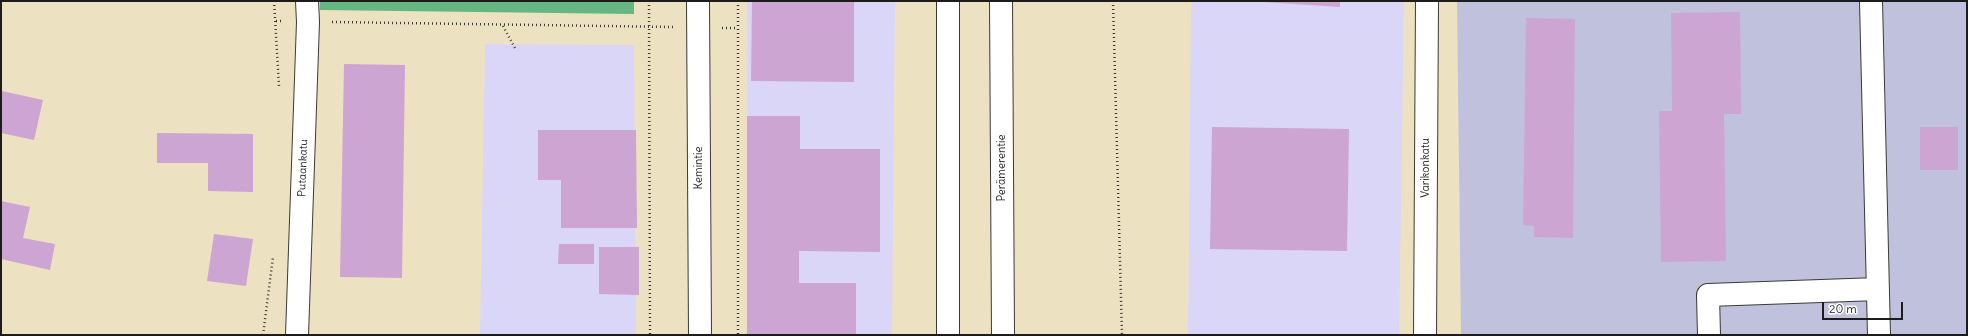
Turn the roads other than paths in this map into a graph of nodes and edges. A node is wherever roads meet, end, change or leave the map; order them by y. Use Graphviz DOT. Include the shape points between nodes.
graph roads {
  1 [pos="698,1"];
  2 [pos="948,1"];
  3 [pos="1001,1"];
  4 [pos="1427,1"];
  5 [pos="1871,1"];
  6 [pos="308,11"];
  7 [pos="1878,289"];
  8 [pos="297,335"];
  9 [pos="700,335"];
  10 [pos="948,335"];
  11 [pos="1003,335"];
  12 [pos="1425,335"];
  13 [pos="1708,335"];
  14 [pos="1879,335"];
  1 -- 9 [label="main road, Kemintie"];
  2 -- 10 [label="main road"];
  3 -- 11 [label="main road, Perämerentie"];
  4 -- 12 [label="main road, Varikonkatu"];
  5 -- 7 [label="main road"];
  6 -- 8 [label="main road, Putaankatu"];
  7 -- 13 [label="main road" via="1708,295"];
  7 -- 14 [label="main road"];
}
